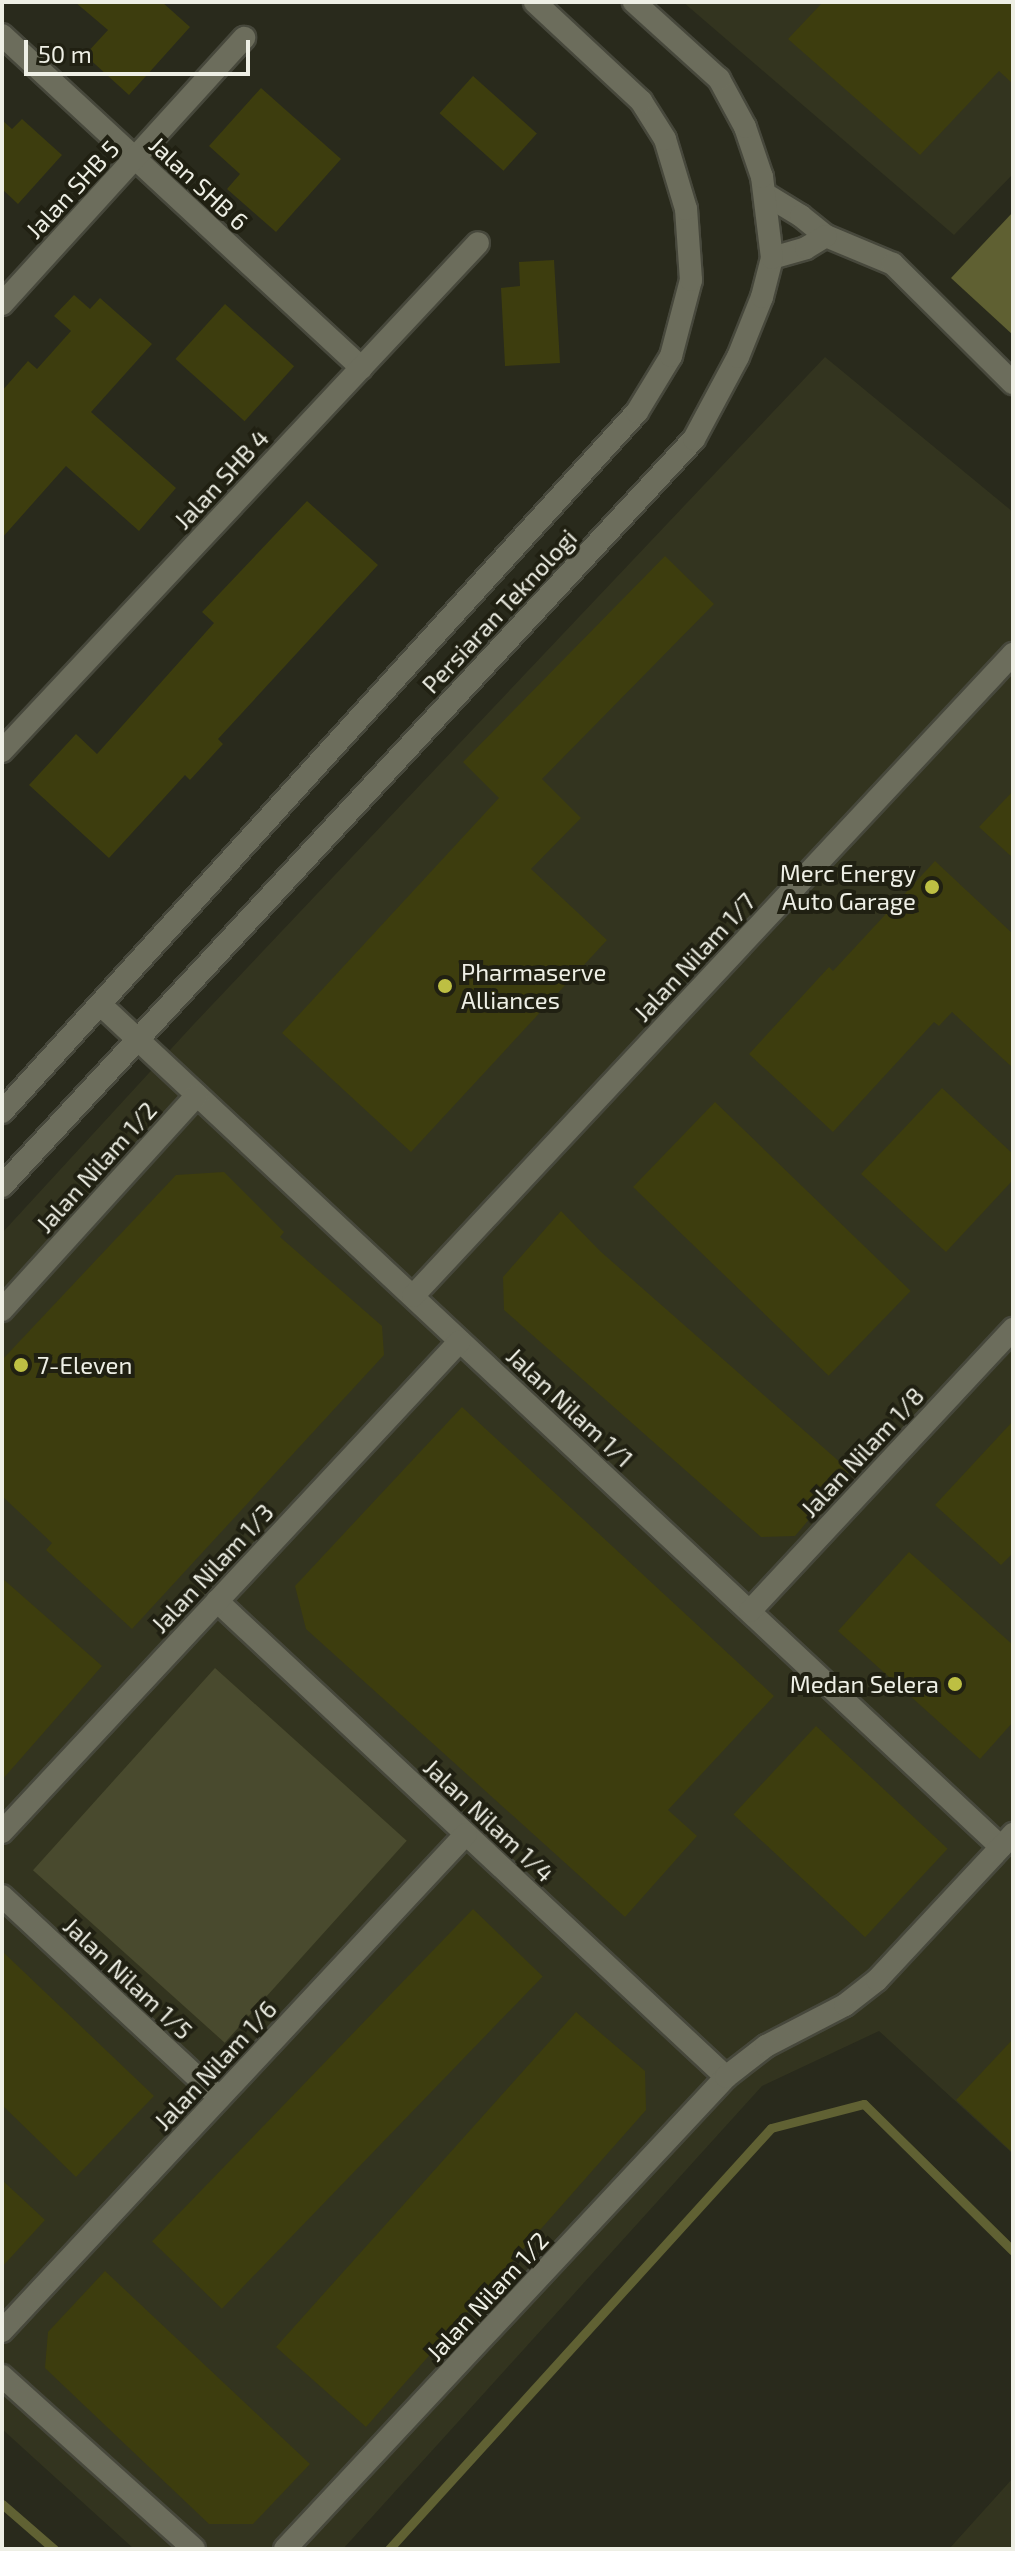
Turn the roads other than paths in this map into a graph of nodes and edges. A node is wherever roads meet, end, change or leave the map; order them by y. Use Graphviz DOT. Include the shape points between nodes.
graph roads {
  1 [pos="535,2"];
  2 [pos="634,2"];
  3 [pos="2,35"];
  4 [pos="244,38"];
  5 [pos="135,160"];
  6 [pos="765,194"];
  7 [pos="826,236"];
  8 [pos="478,243"];
  9 [pos="772,258"];
  10 [pos="2,304"];
  11 [pos="361,368"];
  12 [pos="1013,383"];
  13 [pos="1013,654"];
  14 [pos="2,751"];
  15 [pos="102,1006"];
  16 [pos="138,1039"];
  17 [pos="197,1095"];
  18 [pos="2,1112"];
  19 [pos="2,1186"];
  20 [pos="413,1296"];
  21 [pos="2,1310"];
  22 [pos="1013,1329"];
  23 [pos="460,1341"];
  24 [pos="217,1601"];
  25 [pos="750,1611"];
  26 [pos="2,1832"];
  27 [pos="466,1834"];
  28 [pos="1007,1840"];
  29 [pos="2,1896"];
  30 [pos="726,2077"];
  31 [pos="219,2098"];
  32 [pos="2,2331"];
  33 [pos="2,2376"];
  34 [pos="194,2549"];
  35 [pos="285,2549"];
  1 -- 15 [label="street, Persiaran Teknologi" via="641,101 665,139 686,209 691,280 671,356 637,412"];
  2 -- 6 [label="street, Persiaran Teknologi" via="719,79 745,127"];
  3 -- 5 [label="street, Jalan SHB 6"];
  4 -- 5 [label="street, Jalan SHB 5"];
  5 -- 10 [label="street, Jalan SHB 5"];
  5 -- 11 [label="street, Jalan SHB 6"];
  6 -- 7 [label="street"];
  6 -- 9 [label="street, Persiaran Teknologi"];
  7 -- 9 [label="street"];
  7 -- 12 [label="street" via="893,264"];
  8 -- 11 [label="street, Jalan SHB 4"];
  9 -- 16 [label="street, Persiaran Teknologi" via="738,357 694,439"];
  11 -- 14 [label="street, Jalan SHB 4"];
  13 -- 20 [label="street, Jalan Nilam 1/7"];
  15 -- 16 [label="street, Jalan Nilam 1/1"];
  15 -- 18 [label="street, Persiaran Teknologi"];
  16 -- 17 [label="street, Jalan Nilam 1/1"];
  16 -- 19 [label="street, Persiaran Teknologi"];
  17 -- 20 [label="street, Jalan Nilam 1/1"];
  17 -- 21 [label="street, Jalan Nilam 1/2"];
  20 -- 23 [label="street, Jalan Nilam 1/1"];
  22 -- 25 [label="street, Jalan Nilam 1/8"];
  23 -- 24 [label="street, Jalan Nilam 1/3"];
  23 -- 25 [label="street, Jalan Nilam 1/1"];
  24 -- 26 [label="street, Jalan Nilam 1/3"];
  24 -- 27 [label="street, Jalan Nilam 1/4"];
  25 -- 28 [label="street, Jalan Nilam 1/1"];
  27 -- 30 [label="street, Jalan Nilam 1/4"];
  27 -- 31 [label="street, Jalan Nilam 1/6"];
  28 -- 30 [label="street, Jalan Nilam 1/2" via="877,1980 845,2005 766,2046"];
  29 -- 31 [label="street, Jalan Nilam 1/5"];
  30 -- 35 [label="street, Jalan Nilam 1/2"];
  31 -- 32 [label="street, Jalan Nilam 1/6"];
  33 -- 34 [label="street"];
}
